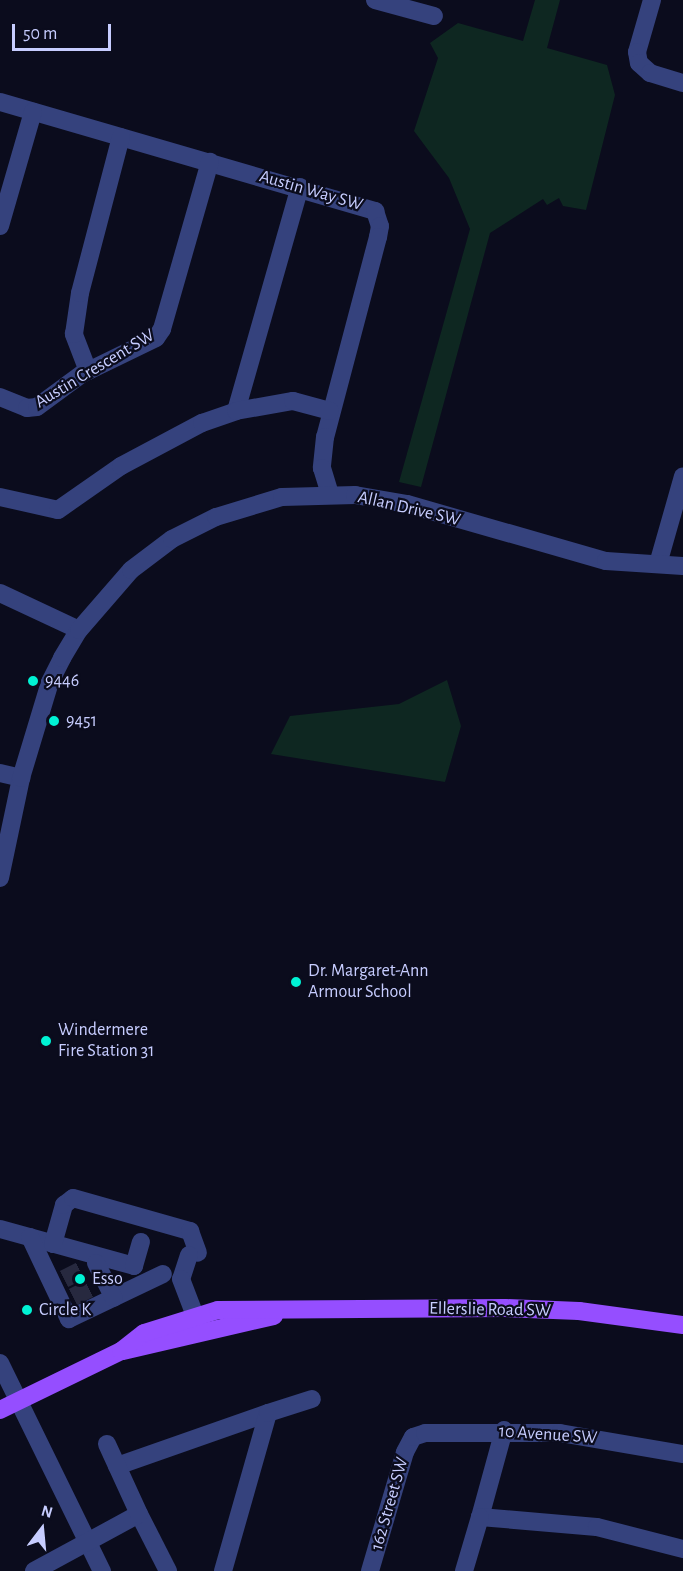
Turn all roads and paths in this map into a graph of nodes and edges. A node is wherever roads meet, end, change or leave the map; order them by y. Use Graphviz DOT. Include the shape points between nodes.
graph roads {
  1 [pos="375,0"];
  2 [pos="652,0"];
  3 [pos="434,16"];
  4 [pos="683,82"];
  5 [pos="0,102"];
  6 [pos="33,112"];
  7 [pos="122,137"];
  8 [pos="210,162"];
  9 [pos="300,187"];
  10 [pos="0,226"];
  11 [pos="88,371"];
  12 [pos="0,397"];
  13 [pos="236,411"];
  14 [pos="330,411"];
  15 [pos="683,476"];
  16 [pos="330,494"];
  17 [pos="0,497"];
  18 [pos="658,564"];
  19 [pos="683,566"];
  20 [pos="0,593"];
  21 [pos="79,630"];
  22 [pos="0,773"];
  23 [pos="21,778"];
  24 [pos="0,878"];
  25 [pos="0,1229"];
  26 [pos="30,1237"];
  27 [pos="141,1242"];
  28 [pos="53,1244"];
  29 [pos="91,1262"];
  30 [pos="134,1266"];
  31 [pos="172,1276"];
  32 [pos="114,1298"];
  33 [pos="296,1311"];
  34 [pos="195,1315"];
  35 [pos="683,1326"];
  36 [pos="121,1351"];
  37 [pos="0,1363"];
  38 [pos="312,1399"];
  39 [pos="18,1402"];
  40 [pos="0,1410"];
  41 [pos="268,1413"];
  42 [pos="504,1430"];
  43 [pos="413,1437"];
  44 [pos="107,1444"];
  45 [pos="683,1454"];
  46 [pos="117,1467"];
  47 [pos="139,1514"];
  48 [pos="480,1517"];
  49 [pos="88,1545"];
  50 [pos="683,1549"];
  51 [pos="34,1571"];
  52 [pos="102,1571"];
  53 [pos="168,1571"];
  54 [pos="223,1571"];
  55 [pos="370,1571"];
  56 [pos="464,1571"];
  1 -- 3 [label="street"];
  2 -- 4 [label="street" via="638,52 639,63 650,73"];
  5 -- 6 [label="street, Austin Way SW"];
  6 -- 7 [label="street, Austin Way SW"];
  6 -- 10 [label="street"];
  7 -- 8 [label="street, Austin Way SW"];
  7 -- 11 [label="street" via="77,313 74,334"];
  8 -- 9 [label="street, Austin Way SW"];
  8 -- 11 [label="street, Austin Crescent SW" via="162,329 156,338"];
  9 -- 13 [label="street"];
  9 -- 14 [label="street, Austin Way SW" via="375,210 380,226"];
  11 -- 12 [label="street, Austin Crescent SW" via="37,408"];
  13 -- 14 [label="street" via="293,401"];
  13 -- 17 [label="street" via="202,423 121,466 58,510"];
  14 -- 16 [label="street, Austin Way SW" via="322,468"];
  15 -- 18 [label="street"];
  16 -- 18 [label="street, Allan Drive SW" via="407,504 606,561"];
  16 -- 21 [label="street, Allan Drive SW" via="261,502 216,517 172,539 130,570"];
  18 -- 19 [label="street, Allan Drive SW"];
  20 -- 21 [label="street"];
  21 -- 23 [label="street, Allan Drive SW" via="50,682"];
  22 -- 23 [label="street"];
  23 -- 24 [label="street, Allan Drive SW"];
  25 -- 26 [label="street"];
  26 -- 28 [label="street"];
  26 -- 32 [label="street" via="67,1300 69,1319"];
  27 -- 30 [label="street"];
  28 -- 29 [label="street"];
  28 -- 31 [label="street" via="64,1204 73,1198 190,1231 193,1254"];
  29 -- 30 [label="street"];
  29 -- 32 [label="street" via="100,1283"];
  30 -- 31 [label="street"];
  31 -- 32 [label="street"];
  31 -- 34 [label="street"];
  33 -- 34 [label="main road, Ellerslie Road SW" via="249,1308"];
  33 -- 35 [label="main road, Ellerslie Road SW" via="505,1308 590,1312"];
  33 -- 36 [label="main road, Ellerslie Road SW"];
  34 -- 36 [label="main road, Ellerslie Road SW" via="144,1333"];
  36 -- 39 [label="main road, Ellerslie Road SW"];
  37 -- 39 [label="street"];
  38 -- 41 [label="street"];
  39 -- 40 [label="main road, Ellerslie Road SW"];
  39 -- 49 [label="street"];
  41 -- 46 [label="street"];
  41 -- 54 [label="street"];
  42 -- 43 [label="street, 10 Avenue SW" via="438,1431"];
  42 -- 45 [label="street, 10 Avenue SW" via="590,1437"];
  42 -- 48 [label="street"];
  43 -- 55 [label="street, 162 Street SW" via="405,1452"];
  44 -- 46 [label="street"];
  46 -- 47 [label="street"];
  47 -- 49 [label="street"];
  47 -- 53 [label="street"];
  48 -- 50 [label="street" via="597,1527"];
  48 -- 56 [label="street"];
  49 -- 51 [label="street"];
  49 -- 52 [label="street"];
}
